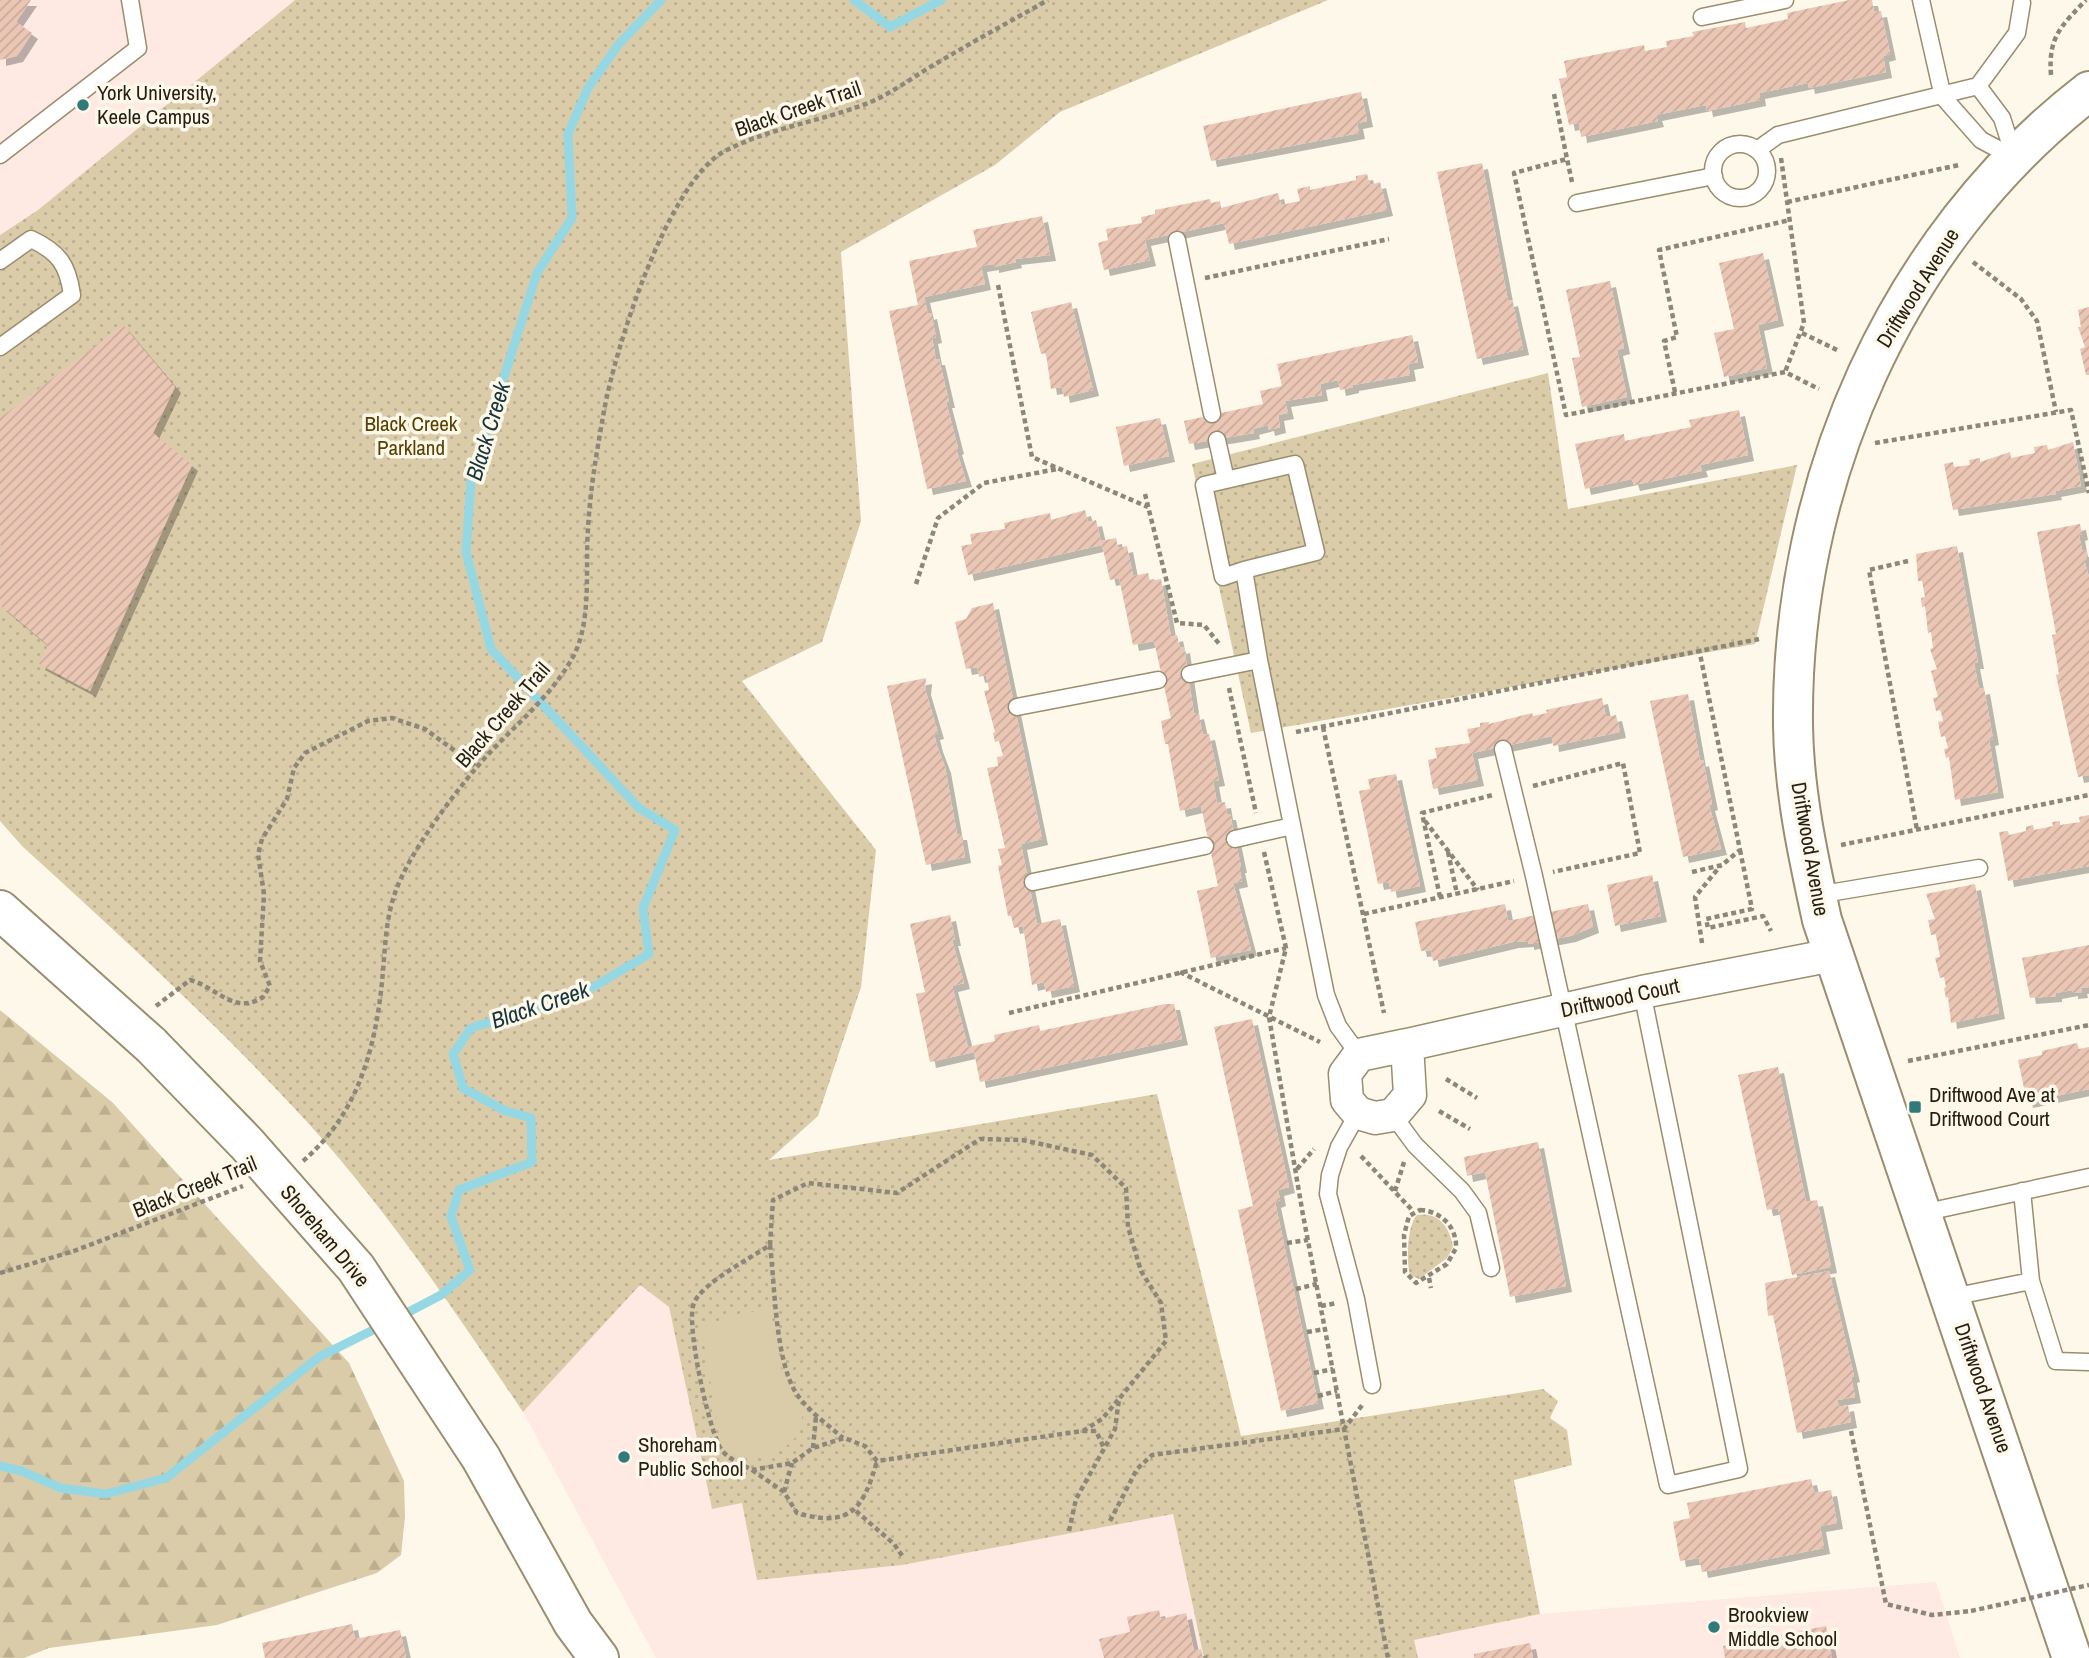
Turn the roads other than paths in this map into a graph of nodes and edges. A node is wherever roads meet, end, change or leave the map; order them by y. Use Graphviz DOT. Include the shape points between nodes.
graph roads {
  1 [pos="130,0"];
  2 [pos="1785,0"];
  3 [pos="1920,0"];
  4 [pos="2021,4"];
  5 [pos="1702,17"];
  6 [pos="1978,86"];
  7 [pos="2089,91"];
  8 [pos="1943,97"];
  9 [pos="1757,150"];
  10 [pos="0,155"];
  11 [pos="2015,158"];
  12 [pos="1714,176"];
  13 [pos="1577,203"];
  14 [pos="1177,240"];
  15 [pos="0,261"];
  16 [pos="0,347"];
  17 [pos="1212,414"];
  18 [pos="1217,440"];
  19 [pos="1226,481"];
  20 [pos="1244,570"];
  21 [pos="1259,660"];
  22 [pos="1190,674"];
  23 [pos="1158,681"];
  24 [pos="1017,707"];
  25 [pos="1503,748"];
  26 [pos="1292,826"];
  27 [pos="1235,839"];
  28 [pos="1205,846"];
  29 [pos="1979,868"];
  30 [pos="1033,882"];
  31 [pos="1816,895"];
  32 [pos="0,910"];
  33 [pos="1833,955"];
  34 [pos="1642,992"];
  35 [pos="1562,1011"];
  36 [pos="1407,1045"];
  37 [pos="1359,1055"];
  38 [pos="1359,1113"];
  39 [pos="1393,1115"];
  40 [pos="2089,1177"];
  41 [pos="2022,1191"];
  42 [pos="1922,1213"];
  43 [pos="1491,1268"];
  44 [pos="2032,1281"];
  45 [pos="1952,1297"];
  46 [pos="2089,1362"];
  47 [pos="1372,1385"];
  48 [pos="579,1640"];
  49 [pos="599,1658"];
  50 [pos="2072,1658"];
  1 -- 10 [label="lane" via="138,48"];
  2 -- 5 [label="lane"];
  3 -- 8 [label="lane"];
  4 -- 6 [label="lane" via="2017,33"];
  6 -- 8 [label="lane"];
  6 -- 11 [label="lane" via="2002,118"];
  7 -- 11 [label="street, Driftwood Avenue"];
  8 -- 9 [label="lane" via="1778,135"];
  8 -- 11 [label="lane" via="1981,140"];
  9 -- 12 [label="lane" via="1742,144 1726,148 1716,160"];
  9 -- 12 [label="lane" via="1766,167 1757,191 1740,198 1731,196 1717,185"];
  11 -- 31 [label="street, Driftwood Avenue" via="1939,249 1890,327 1850,412 1817,513 1799,600 1793,679 1800,802"];
  12 -- 13 [label="lane"];
  14 -- 17 [label="lane"];
  15 -- 16 [label="lane" via="31,239 51,248 69,272 72,295"];
  18 -- 19 [label="lane"];
  19 -- 20 [label="lane" via="1205,485 1223,577"];
  19 -- 20 [label="lane" via="1295,464 1315,552"];
  20 -- 21 [label="lane"];
  21 -- 22 [label="lane"];
  21 -- 26 [label="lane"];
  23 -- 24 [label="lane"];
  25 -- 35 [label="lane"];
  26 -- 27 [label="lane"];
  26 -- 37 [label="lane" via="1326,995 1338,1026"];
  28 -- 30 [label="lane"];
  29 -- 31 [label="lane"];
  31 -- 33 [label="street, Driftwood Avenue"];
  32 -- 48 [label="street, Shoreham Drive, bridge" via="141,1036 247,1144 356,1268 481,1458"];
  33 -- 34 [label="street, Driftwood Court"];
  33 -- 42 [label="street, Driftwood Avenue"];
  34 -- 35 [label="street, Driftwood Court"];
  34 -- 35 [label="lane" via="1738,1469 1668,1485"];
  35 -- 36 [label="street, Driftwood Court"];
  36 -- 37 [label="street, Driftwood Court"];
  36 -- 39 [label="street" via="1410,1095"];
  37 -- 38 [label="street" via="1345,1074 1347,1100"];
  38 -- 39 [label="street" via="1375,1118"];
  38 -- 47 [label="lane" via="1339,1147 1328,1194 1356,1299"];
  39 -- 43 [label="lane" via="1478,1213"];
  40 -- 41 [label="lane"];
  41 -- 42 [label="lane"];
  41 -- 44 [label="lane"];
  42 -- 45 [label="street, Driftwood Avenue"];
  44 -- 45 [label="lane"];
  44 -- 46 [label="lane" via="2056,1361"];
  45 -- 50 [label="street, Driftwood Avenue"];
  48 -- 49 [label="street, Shoreham Drive"];
}
